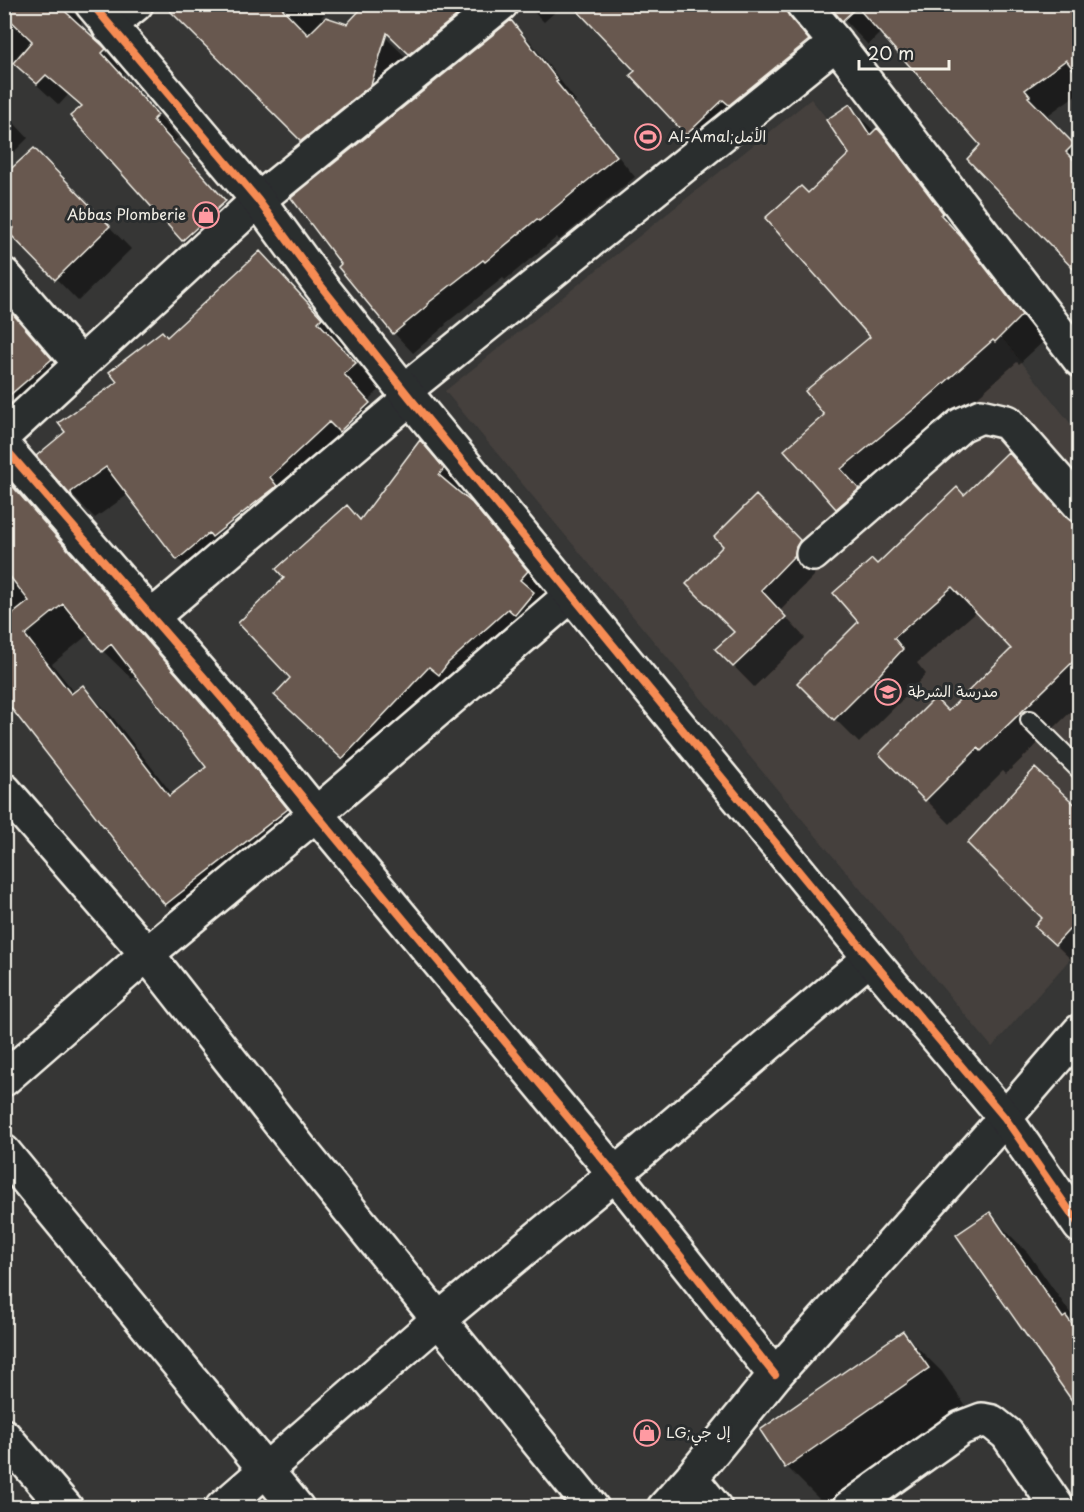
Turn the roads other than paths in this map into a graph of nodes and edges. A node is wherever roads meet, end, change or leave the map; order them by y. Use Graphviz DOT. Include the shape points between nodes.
graph roads {
  1 [pos="136,4"];
  2 [pos="501,4"];
  3 [pos="803,4"];
  4 [pos="101,15"];
  5 [pos="836,43"];
  6 [pos="258,200"];
  7 [pos="4,275"];
  8 [pos="1080,360"];
  9 [pos="81,364"];
  10 [pos="407,395"];
  11 [pos="4,435"];
  12 [pos="4,447"];
  13 [pos="1080,505"];
  14 [pos="813,554"];
  15 [pos="571,595"];
  16 [pos="153,616"];
  17 [pos="1030,720"];
  18 [pos="1080,770"];
  19 [pos="4,790"];
  20 [pos="316,814"];
  21 [pos="147,954"];
  22 [pos="870,958"];
  23 [pos="1080,1031"];
  24 [pos="4,1079"];
  25 [pos="1005,1118"];
  26 [pos="4,1152"];
  27 [pos="615,1174"];
  28 [pos="1080,1226"];
  29 [pos="438,1320"];
  30 [pos="775,1375"];
  31 [pos="4,1436"];
  32 [pos="265,1469"];
  33 [pos="691,1478"];
  34 [pos="862,1504"];
  35 [pos="66,1508"];
  36 [pos="222,1508"];
  37 [pos="297,1508"];
  38 [pos="592,1508"];
  39 [pos="664,1508"];
  40 [pos="715,1508"];
  41 [pos="1058,1508"];
  1 -- 4 [label="street"];
  2 -- 6 [label="street"];
  3 -- 5 [label="street"];
  4 -- 6 [label="street"];
  5 -- 8 [label="street"];
  5 -- 10 [label="street"];
  6 -- 9 [label="street"];
  6 -- 10 [label="street"];
  7 -- 9 [label="street"];
  9 -- 11 [label="street"];
  10 -- 15 [label="street"];
  10 -- 16 [label="street"];
  12 -- 16 [label="street"];
  13 -- 14 [label="street" via="1007,422 981,416 961,425"];
  15 -- 20 [label="street"];
  15 -- 22 [label="street"];
  16 -- 20 [label="street"];
  17 -- 18 [label="lane"];
  19 -- 21 [label="street"];
  20 -- 21 [label="street"];
  20 -- 27 [label="street"];
  21 -- 24 [label="street"];
  21 -- 29 [label="street"];
  22 -- 25 [label="street"];
  22 -- 27 [label="street"];
  23 -- 25 [label="street"];
  25 -- 28 [label="street"];
  25 -- 30 [label="street"];
  26 -- 32 [label="street"];
  27 -- 29 [label="street"];
  27 -- 30 [label="street"];
  29 -- 32 [label="street"];
  29 -- 38 [label="street"];
  30 -- 33 [label="street"];
  31 -- 35 [label="street"];
  32 -- 36 [label="street"];
  32 -- 37 [label="street"];
  33 -- 39 [label="street"];
  33 -- 40 [label="street"];
  34 -- 41 [label="street" via="961,1428 982,1420 1008,1434"];
}
